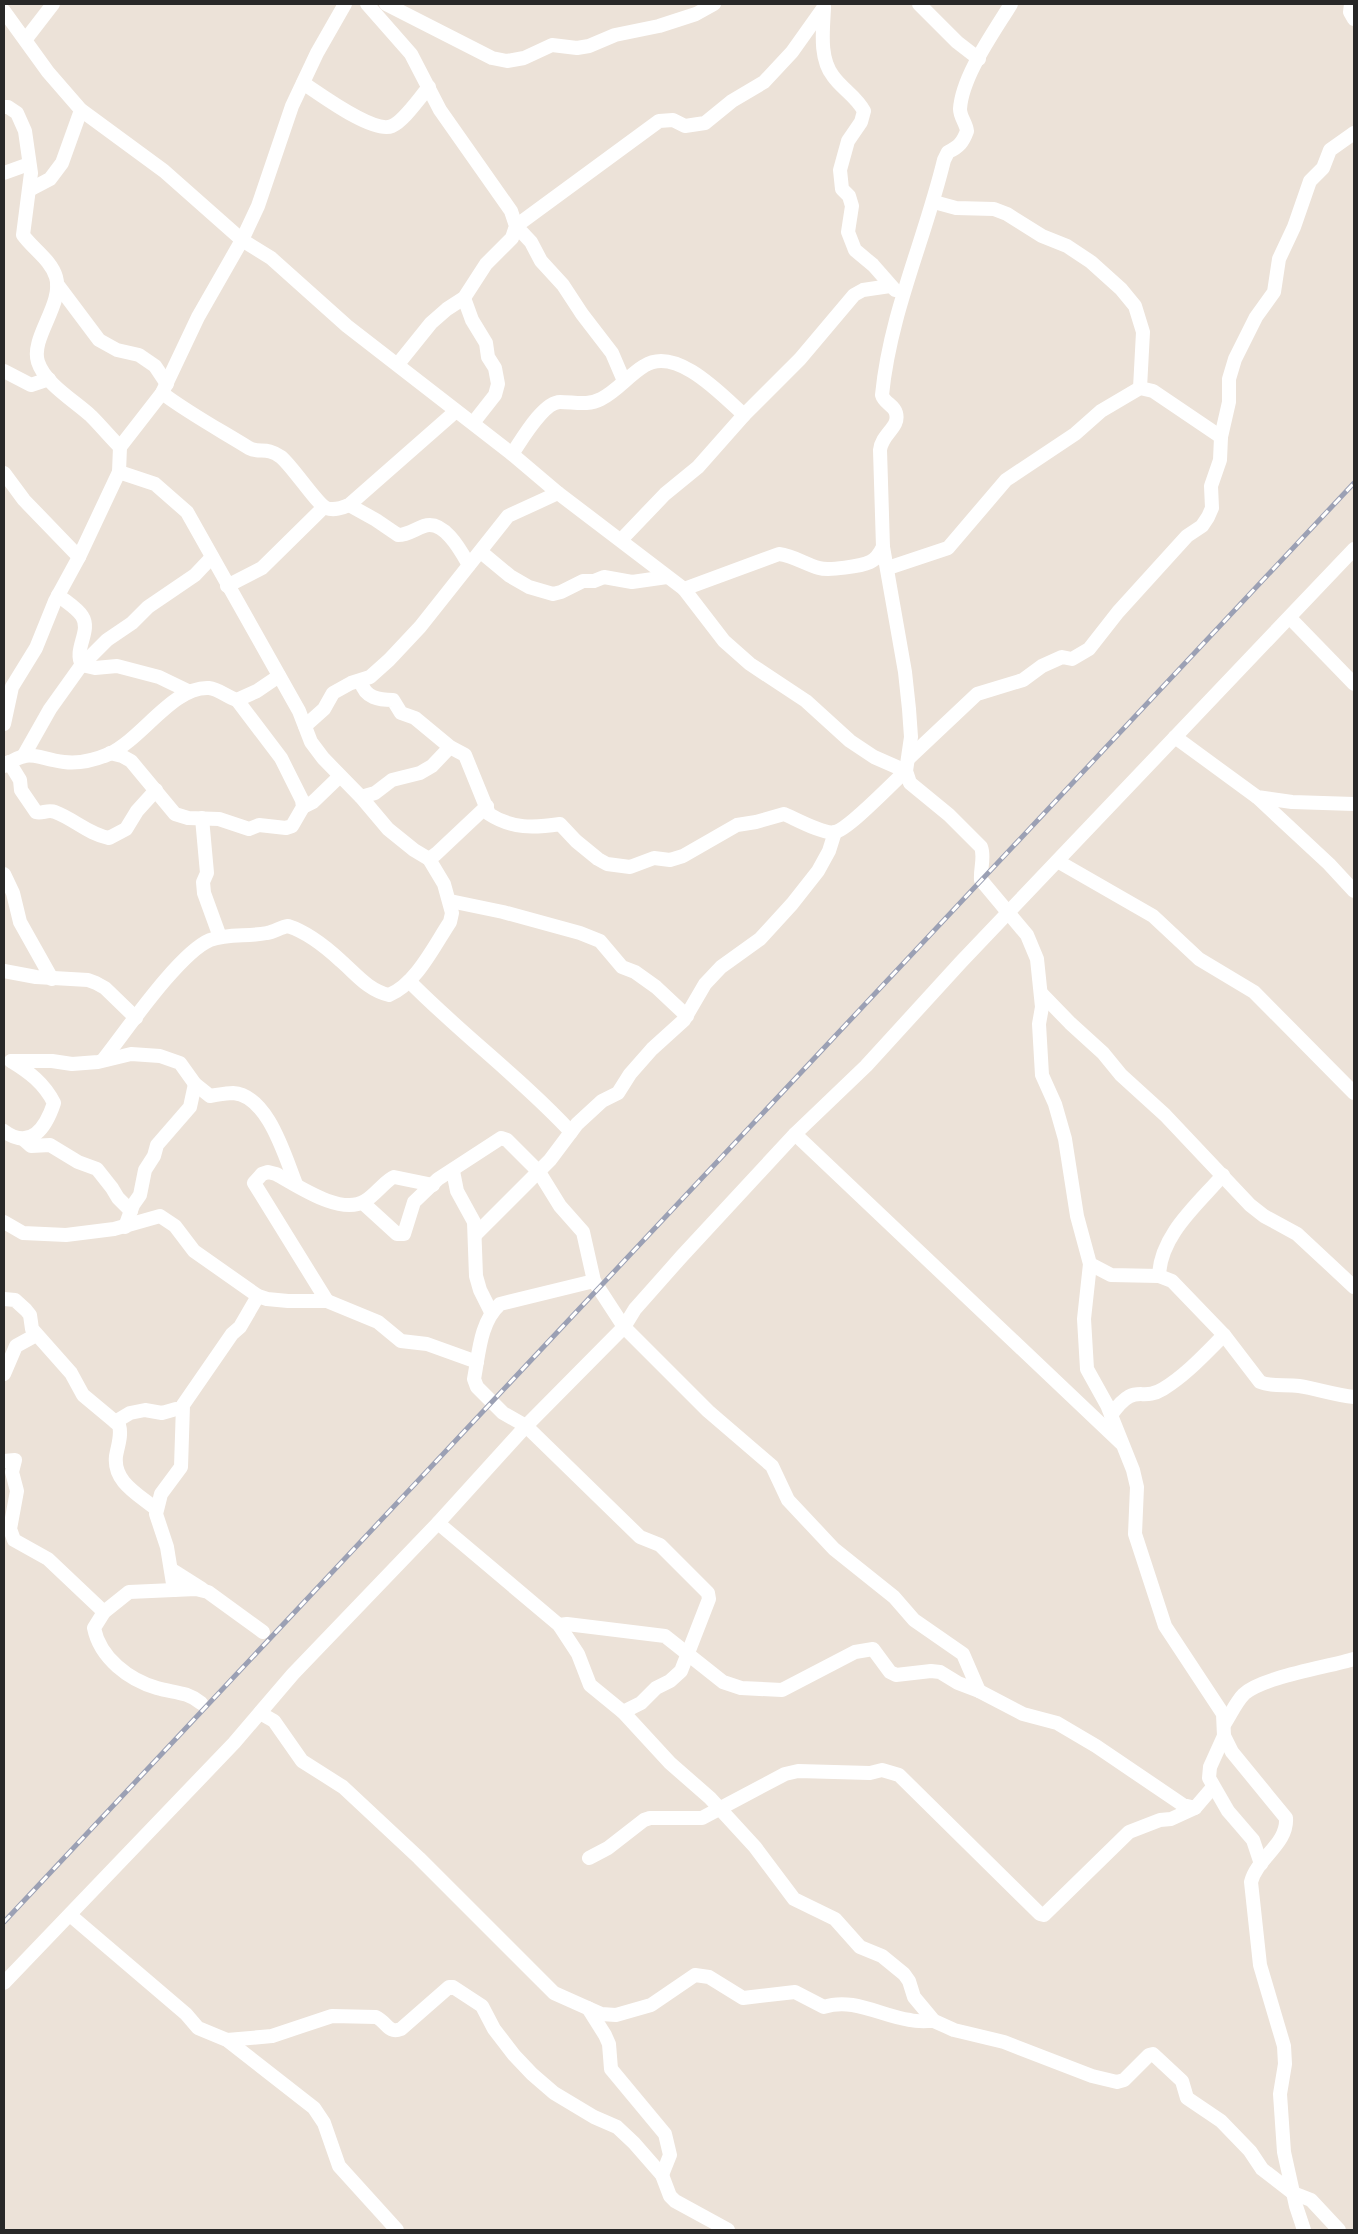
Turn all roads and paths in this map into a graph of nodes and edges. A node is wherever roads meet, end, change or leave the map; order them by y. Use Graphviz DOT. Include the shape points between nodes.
graph roads {
  1 [pos="53,4"];
  2 [pos="345,4"];
  3 [pos="367,4"];
  4 [pos="386,4"];
  5 [pos="714,4"];
  6 [pos="919,4"];
  7 [pos="1011,4"];
  8 [pos="1350,4"];
  9 [pos="824,5"];
  10 [pos="4,10"];
  11 [pos="1354,19"];
  12 [pos="26,39"];
  13 [pos="979,59"];
  14 [pos="303,83"];
  15 [pos="429,87"];
  16 [pos="4,107"];
  17 [pos="82,110"];
  18 [pos="1354,133"];
  19 [pos="29,164"];
  20 [pos="4,173"];
  21 [pos="29,190"];
  22 [pos="934,202"];
  23 [pos="516,226"];
  24 [pos="242,240"];
  25 [pos="57,284"];
  26 [pos="890,286"];
  27 [pos="901,295"];
  28 [pos="464,298"];
  29 [pos="398,364"];
  30 [pos="4,370"];
  31 [pos="49,379"];
  32 [pos="624,381"];
  33 [pos="164,388"];
  34 [pos="1140,388"];
  35 [pos="456,411"];
  36 [pos="744,415"];
  37 [pos="473,423"];
  38 [pos="1221,437"];
  39 [pos="120,448"];
  40 [pos="512,454"];
  41 [pos="119,472"];
  42 [pos="4,473"];
  43 [pos="558,493"];
  44 [pos="349,505"];
  45 [pos="324,507"];
  46 [pos="621,540"];
  47 [pos="883,547"];
  48 [pos="1354,549"];
  49 [pos="481,552"];
  50 [pos="212,557"];
  51 [pos="79,558"];
  52 [pos="469,565"];
  53 [pos="888,568"];
  54 [pos="667,577"];
  55 [pos="227,586"];
  56 [pos="684,589"];
  57 [pos="58,595"];
  58 [pos="1290,618"];
  59 [pos="82,665"];
  60 [pos="279,676"];
  61 [pos="361,682"];
  62 [pos="8,684"];
  63 [pos="1354,684"];
  64 [pos="188,691"];
  65 [pos="237,700"];
  66 [pos="310,721"];
  67 [pos="4,724"];
  68 [pos="1175,736"];
  69 [pos="450,747"];
  70 [pos="110,753"];
  71 [pos="24,755"];
  72 [pos="7,764"];
  73 [pos="907,765"];
  74 [pos="340,776"];
  75 [pos="156,790"];
  76 [pos="361,797"];
  77 [pos="1257,797"];
  78 [pos="1354,804"];
  79 [pos="487,806"];
  80 [pos="303,807"];
  81 [pos="202,818"];
  82 [pos="835,832"];
  83 [pos="429,858"];
  84 [pos="1059,862"];
  85 [pos="4,874"];
  86 [pos="1354,891"];
  87 [pos="450,901"];
  88 [pos="1008,912"];
  89 [pos="220,937"];
  90 [pos="4,971"];
  91 [pos="52,979"];
  92 [pos="409,981"];
  93 [pos="1041,993"];
  94 [pos="687,1016"];
  95 [pos="136,1018"];
  96 [pos="7,1060"];
  97 [pos="103,1060"];
  98 [pos="195,1084"];
  99 [pos="1354,1093"];
  100 [pos="4,1131"];
  101 [pos="571,1132"];
  102 [pos="795,1134"];
  103 [pos="23,1139"];
  104 [pos="453,1171"];
  105 [pos="539,1172"];
  106 [pos="1223,1175"];
  107 [pos="296,1184"];
  108 [pos="433,1185"];
  109 [pos="364,1203"];
  110 [pos="131,1211"];
  111 [pos="4,1222"];
  112 [pos="124,1227"];
  113 [pos="475,1235"];
  114 [pos="1159,1261"];
  115 [pos="1090,1264"];
  116 [pos="1145,1276"];
  117 [pos="1159,1276"];
  118 [pos="594,1281"];
  119 [pos="1354,1287"];
  120 [pos="258,1296"];
  121 [pos="4,1299"];
  122 [pos="327,1301"];
  123 [pos="491,1312"];
  124 [pos="624,1327"];
  125 [pos="36,1335"];
  126 [pos="1224,1335"];
  127 [pos="477,1362"];
  128 [pos="4,1374"];
  129 [pos="1354,1397"];
  130 [pos="181,1410"];
  131 [pos="1112,1415"];
  132 [pos="115,1422"];
  133 [pos="526,1426"];
  134 [pos="1124,1446"];
  135 [pos="4,1462"];
  136 [pos="156,1509"];
  137 [pos="438,1523"];
  138 [pos="172,1570"];
  139 [pos="202,1589"];
  140 [pos="174,1590"];
  141 [pos="104,1612"];
  142 [pos="559,1625"];
  143 [pos="263,1632"];
  144 [pos="688,1653"];
  145 [pos="1354,1659"];
  146 [pos="979,1691"];
  147 [pos="201,1703"];
  148 [pos="623,1712"];
  149 [pos="260,1713"];
  150 [pos="1225,1730"];
  151 [pos="1213,1787"];
  152 [pos="1195,1808"];
  153 [pos="720,1810"];
  154 [pos="589,1858"];
  155 [pos="1261,1864"];
  156 [pos="70,1915"];
  157 [pos="4,1983"];
  158 [pos="588,2008"];
  159 [pos="934,2021"];
  160 [pos="227,2040"];
  161 [pos="662,2175"];
  162 [pos="1293,2193"];
  163 [pos="397,2230"];
  164 [pos="728,2230"];
  165 [pos="1304,2230"];
  166 [pos="1339,2230"];
  1 -- 12 [label="street"];
  2 -- 14 [label="street"];
  3 -- 15 [label="street" via="411,54"];
  4 -- 5 [label="street" via="492,58 507,61 524,58 552,45 590,46 615,35 696,14"];
  6 -- 13 [label="street"];
  7 -- 13 [label="street"];
  8 -- 11 [label="street"];
  9 -- 23 [label="street" via="792,52 764,82 732,101 705,123 685,126 673,120 659,121"];
  9 -- 26 [label="street" via="822,33 828,66 833,77 859,101 864,111 861,122 848,141 840,170 842,189 852,206 848,232 856,250 874,265"];
  10 -- 12 [label="street"];
  12 -- 17 [label="street" via="48,72"];
  13 -- 22 [label="street" via="965,88 960,110 968,131 957,148 948,152"];
  14 -- 15 [label="street" via="365,122 387,127 398,122"];
  14 -- 24 [label="street" via="258,206"];
  15 -- 23 [label="street" via="440,110 511,211"];
  16 -- 19 [label="street" via="17,114 25,131"];
  17 -- 21 [label="street" via="62,163 50,179"];
  17 -- 24 [label="street" via="164,170"];
  18 -- 38 [label="street" via="1330,150 1323,168 1306,188 1294,227 1279,259 1274,292 1256,317 1235,359"];
  19 -- 20 [label="street"];
  19 -- 21 [label="street"];
  21 -- 25 [label="street" via="23,235 49,264"];
  22 -- 27 [label="street"];
  22 -- 34 [label="street" via="956,208 994,209 1007,214 1042,236 1067,246 1121,289 1135,306 1143,332"];
  23 -- 28 [label="street" via="512,238 486,264"];
  23 -- 32 [label="street" via="612,353"];
  24 -- 29 [label="street" via="271,258 347,326"];
  24 -- 33 [label="street" via="198,317"];
  25 -- 31 [label="street" via="51,314 36,352 38,364"];
  25 -- 33 [label="street" via="99,340 155,366"];
  26 -- 27 [label="street"];
  26 -- 36 [label="street" via="863,290 854,295 800,359"];
  27 -- 47 [label="street" via="885,359 882,395 883,400 896,410 897,418 892,431 881,441 880,450"];
  28 -- 29 [label="street" via="431,323"];
  28 -- 37 [label="street" via="486,343 498,384 495,396"];
  29 -- 35 [label="street"];
  30 -- 31 [label="street" via="31,385"];
  31 -- 39 [label="street" via="93,418"];
  32 -- 36 [label="street" via="646,364 681,364"];
  32 -- 40 [label="street" via="602,399 590,403 559,402 548,406"];
  33 -- 39 [label="street"];
  33 -- 45 [label="street" via="189,414 226,432 250,449 264,449 282,458"];
  34 -- 38 [label="street" via="1153,391"];
  34 -- 53 [label="street" via="1101,411 1075,434 1006,480 948,548"];
  35 -- 37 [label="street"];
  35 -- 44 [label="street"];
  36 -- 46 [label="street" via="698,467 665,494"];
  37 -- 40 [label="street"];
  38 -- 73 [label="street" via="1220,460 1211,486 1212,508 1208,517 1118,612 1089,649 1072,659 1062,658 1042,666 1023,680 977,694"];
  39 -- 41 [label="street"];
  40 -- 43 [label="street"];
  41 -- 50 [label="street" via="155,484 187,512"];
  41 -- 51 [label="street"];
  42 -- 51 [label="street" via="24,500"];
  43 -- 46 [label="street"];
  43 -- 49 [label="street" via="511,514"];
  44 -- 45 [label="street" via="339,509"];
  44 -- 52 [label="street" via="398,535 426,525 436,526 451,538"];
  45 -- 55 [label="street" via="262,568"];
  46 -- 54 [label="street"];
  47 -- 53 [label="street"];
  47 -- 56 [label="street" via="871,562 829,569 779,554"];
  48 -- 58 [label="street"];
  49 -- 52 [label="street"];
  49 -- 54 [label="street" via="510,576 529,587 552,594 583,581 604,577 632,582"];
  50 -- 55 [label="street"];
  50 -- 59 [label="street" via="195,575 107,640"];
  51 -- 57 [label="street"];
  52 -- 61 [label="street" via="420,627 379,670"];
  53 -- 73 [label="street" via="909,709 911,737"];
  54 -- 56 [label="street"];
  55 -- 60 [label="street"];
  56 -- 73 [label="street" via="724,641 750,664 806,701 850,741 874,757"];
  57 -- 59 [label="street" via="84,620 78,658"];
  57 -- 62 [label="street" via="36,648"];
  58 -- 63 [label="street"];
  58 -- 68 [label="street"];
  59 -- 64 [label="street" via="95,668 117,666 159,677"];
  59 -- 71 [label="street" via="50,709"];
  60 -- 65 [label="street"];
  60 -- 66 [label="street" via="299,711"];
  61 -- 66 [label="street" via="351,683 334,693 324,709"];
  61 -- 69 [label="street" via="362,688 372,697 393,700 401,713 416,718"];
  62 -- 67 [label="street"];
  64 -- 65 [label="street" via="209,688"];
  64 -- 70 [label="street" via="177,697 140,734"];
  65 -- 80 [label="street" via="281,758"];
  66 -- 74 [label="street" via="311,742"];
  68 -- 77 [label="street"];
  68 -- 84 [label="street"];
  69 -- 76 [label="street" via="420,774 392,780 376,793"];
  69 -- 79 [label="street" via="464,755"];
  70 -- 71 [label="street" via="83,762"];
  70 -- 75 [label="street" via="131,761"];
  71 -- 72 [label="street"];
  72 -- 75 [label="street" via="20,780 21,790 36,812 55,812 72,819 90,833 109,838 126,829 136,811"];
  73 -- 82 [label="street" via="849,824"];
  73 -- 88 [label="street" via="910,783 981,847 981,880"];
  74 -- 76 [label="street"];
  74 -- 80 [label="street" via="313,802"];
  75 -- 81 [label="street" via="176,814"];
  76 -- 83 [label="street" via="388,829"];
  77 -- 78 [label="street"];
  77 -- 86 [label="street"];
  79 -- 82 [label="street" via="489,814 512,825 536,828 560,824 598,859 607,864 630,867 654,858 670,860 683,856 737,825 784,814 827,832"];
  79 -- 83 [label="street"];
  80 -- 81 [label="street" via="292,826 286,828 259,825 249,829 219,819"];
  81 -- 89 [label="street" via="207,873 203,882 204,893"];
  82 -- 94 [label="street" via="818,871 797,898 760,939 721,967 705,984"];
  83 -- 87 [label="street"];
  84 -- 88 [label="street"];
  84 -- 99 [label="street" via="1153,916 1199,958 1254,992"];
  85 -- 91 [label="street" via="13,893 20,922"];
  87 -- 92 [label="street" via="450,922"];
  87 -- 94 [label="street" via="503,912 600,941 622,967 656,987"];
  88 -- 93 [label="street" via="1033,946"];
  88 -- 102 [label="street" via="866,1066"];
  89 -- 92 [label="street" via="269,933 288,926 340,959 368,987 380,993 398,992"];
  89 -- 95 [label="street" via="208,941 183,960"];
  90 -- 91 [label="street"];
  91 -- 95 [label="street" via="96,983"];
  92 -- 101 [label="street"];
  93 -- 106 [label="street"];
  93 -- 115 [label="street" via="1042,1075 1065,1139 1077,1216"];
  94 -- 101 [label="street" via="652,1049 618,1093 600,1103"];
  95 -- 97 [label="street"];
  96 -- 97 [label="street" via="72,1064"];
  96 -- 103 [label="street" via="30,1072 54,1102 49,1118 39,1131"];
  97 -- 98 [label="street" via="131,1054 171,1058 180,1063"];
  98 -- 107 [label="street" via="210,1096 232,1093 247,1097 258,1106 272,1128"];
  98 -- 110 [label="street" via="190,1107 157,1145 145,1170 140,1195"];
  100 -- 103 [label="street"];
  101 -- 105 [label="street"];
  102 -- 124 [label="street" via="635,1309"];
  102 -- 134 [label="street"];
  103 -- 110 [label="street" via="31,1146 50,1145 97,1169"];
  104 -- 105 [label="street" via="501,1138 512,1144"];
  104 -- 108 [label="street"];
  104 -- 113 [label="street" via="457,1190 474,1222"];
  105 -- 113 [label="street"];
  105 -- 118 [label="street" via="560,1206 583,1232"];
  106 -- 114 [label="street" via="1179,1225"];
  106 -- 119 [label="street" via="1250,1205 1297,1234"];
  107 -- 109 [label="street" via="339,1206"];
  107 -- 122 [label="street" via="268,1172 254,1183"];
  108 -- 109 [label="street" via="389,1178 378,1193"];
  108 -- 109 [label="street" via="414,1202 404,1234 400,1235"];
  110 -- 112 [label="street"];
  111 -- 112 [label="street" via="23,1233 50,1235"];
  112 -- 120 [label="street" via="153,1217 168,1220 194,1251"];
  113 -- 123 [label="street" via="478,1284"];
  114 -- 116 [label="street"];
  114 -- 117 [label="street"];
  115 -- 116 [label="street" via="1111,1275"];
  115 -- 131 [label="street" via="1084,1319 1087,1369"];
  116 -- 117 [label="street"];
  117 -- 126 [label="street" via="1180,1288"];
  118 -- 123 [label="street" via="500,1304"];
  118 -- 124 [label="street"];
  120 -- 122 [label="street" via="267,1300"];
  120 -- 130 [label="street"];
  121 -- 125 [label="street" via="14,1300 26,1310"];
  122 -- 127 [label="street" via="378,1322 401,1341 427,1344"];
  123 -- 127 [label="street"];
  124 -- 133 [label="street"];
  124 -- 146 [label="street" via="708,1411 772,1466 788,1500 834,1549 894,1597 914,1620 963,1654"];
  125 -- 128 [label="street" via="16,1346"];
  125 -- 132 [label="street" via="70,1373 83,1395"];
  126 -- 129 [label="street" via="1254,1376 1266,1385 1300,1386"];
  126 -- 131 [label="street" via="1166,1388 1128,1396"];
  127 -- 133 [label="street" via="475,1384 503,1413"];
  130 -- 132 [label="street" via="162,1413 144,1410 130,1413"];
  130 -- 136 [label="street" via="181,1467 161,1494"];
  131 -- 134 [label="street"];
  132 -- 136 [label="street" via="121,1431 117,1474"];
  133 -- 137 [label="street"];
  133 -- 144 [label="street" via="640,1537 660,1546 708,1593"];
  134 -- 150 [label="street" via="1137,1487 1135,1534 1165,1626 1223,1714"];
  135 -- 141 [label="street" via="15,1460 12,1472 17,1491 10,1529 14,1540 48,1559"];
  136 -- 138 [label="street"];
  137 -- 142 [label="street"];
  137 -- 149 [label="street" via="293,1674"];
  138 -- 139 [label="street"];
  138 -- 140 [label="street"];
  139 -- 140 [label="street"];
  139 -- 143 [label="street"];
  140 -- 141 [label="street" via="133,1591"];
  141 -- 147 [label="street" via="94,1628 100,1645 113,1662 142,1682 158,1689 183,1692"];
  142 -- 144 [label="street" via="665,1636"];
  142 -- 148 [label="street" via="578,1654 590,1684"];
  144 -- 146 [label="street" via="723,1682 741,1688 782,1690 868,1648 877,1653 890,1672 896,1675 940,1672"];
  144 -- 148 [label="street" via="681,1671 670,1682"];
  145 -- 150 [label="street" via="1296,1673 1251,1689 1241,1697"];
  146 -- 152 [label="street" via="1023,1714 1057,1723 1177,1802"];
  148 -- 153 [label="street"];
  149 -- 156 [label="street"];
  149 -- 158 [label="street" via="274,1721 302,1761 343,1787 419,1858 547,1987"];
  150 -- 151 [label="street" via="1210,1767 1209,1778"];
  150 -- 155 [label="street" via="1241,1765 1286,1818 1287,1827"];
  151 -- 152 [label="street"];
  151 -- 155 [label="street" via="1253,1840"];
  152 -- 153 [label="street" via="1129,1832 1044,1915 892,1771 798,1771 764,1783"];
  153 -- 154 [label="street" via="694,1820 650,1818"];
  153 -- 159 [label="street" via="755,1847 794,1899 835,1919 860,1947 882,1956 904,1974 914,1997"];
  155 -- 162 [label="street" via="1250,1882 1258,1955 1284,2046 1281,2113 1284,2152"];
  156 -- 157 [label="street"];
  156 -- 160 [label="street" via="186,2014 198,2028"];
  158 -- 159 [label="street" via="610,2016 625,2013 651,2005 695,1976 702,1975 709,1976 743,1998 794,1992 820,2006 832,2003 858,2006 910,2020"];
  158 -- 161 [label="street" via="606,2035 611,2069 665,2134 670,2155"];
  159 -- 162 [label="street" via="1117,2082 1124,2080 1153,2054 1182,2081 1187,2098 1221,2121 1250,2150 1262,2169"];
  160 -- 161 [label="street" via="272,2036 332,2016 376,2017 390,2030 396,2031 452,1986 482,2006 494,2029 532,2074 554,2093 617,2127"];
  160 -- 163 [label="street" via="314,2108 324,2123 339,2166"];
  161 -- 164 [label="street" via="675,2201"];
  162 -- 165 [label="street"];
  162 -- 166 [label="street" via="1314,2204"];
}
